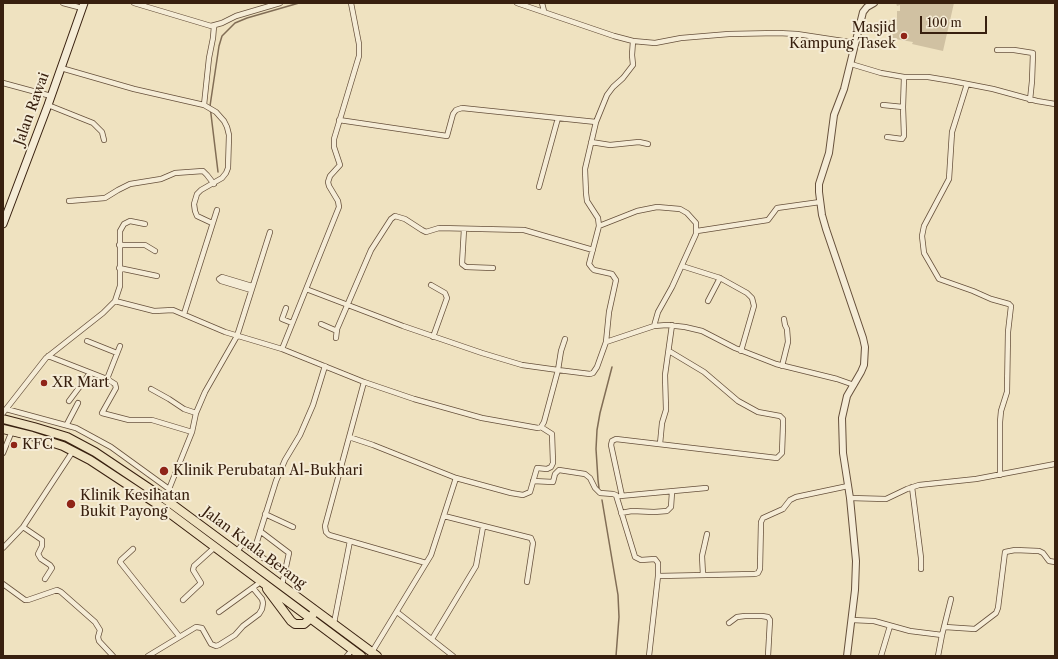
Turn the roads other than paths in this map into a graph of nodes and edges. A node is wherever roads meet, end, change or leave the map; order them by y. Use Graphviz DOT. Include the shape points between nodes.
graph roads {
  1 [pos="62,3"];
  2 [pos="134,3"];
  3 [pos="280,3"];
  4 [pos="351,3"];
  5 [pos="517,3"];
  6 [pos="542,3"];
  7 [pos="874,3"];
  8 [pos="83,6"];
  9 [pos="544,11"];
  10 [pos="214,26"];
  11 [pos="633,41"];
  12 [pos="856,43"];
  13 [pos="997,50"];
  14 [pos="851,64"];
  15 [pos="61,68"];
  16 [pos="904,77"];
  17 [pos="3,83"];
  18 [pos="967,84"];
  19 [pos="51,96"];
  20 [pos="1030,100"];
  21 [pos="204,104"];
  22 [pos="1055,104"];
  23 [pos="48,105"];
  24 [pos="883,105"];
  25 [pos="903,107"];
  26 [pos="558,118"];
  27 [pos="339,120"];
  28 [pos="596,122"];
  29 [pos="887,137"];
  30 [pos="104,140"];
  31 [pos="591,142"];
  32 [pos="648,144"];
  33 [pos="214,184"];
  34 [pos="539,187"];
  35 [pos="68,201"];
  36 [pos="820,202"];
  37 [pos="217,210"];
  38 [pos="212,223"];
  39 [pos="3,224"];
  40 [pos="145,224"];
  41 [pos="600,226"];
  42 [pos="464,229"];
  43 [pos="697,231"];
  44 [pos="270,232"];
  45 [pos="119,245"];
  46 [pos="593,250"];
  47 [pos="155,251"];
  48 [pos="682,266"];
  49 [pos="119,268"];
  50 [pos="493,268"];
  51 [pos="157,276"];
  52 [pos="720,278"];
  53 [pos="432,285"];
  54 [pos="252,288"];
  55 [pos="306,289"];
  56 [pos="115,301"];
  57 [pos="708,301"];
  58 [pos="347,305"];
  59 [pos="286,308"];
  60 [pos="184,314"];
  61 [pos="784,319"];
  62 [pos="292,323"];
  63 [pos="321,324"];
  64 [pos="672,325"];
  65 [pos="654,326"];
  66 [pos="337,331"];
  67 [pos="236,336"];
  68 [pos="433,337"];
  69 [pos="336,338"];
  70 [pos="565,339"];
  71 [pos="87,341"];
  72 [pos="606,342"];
  73 [pos="120,346"];
  74 [pos="282,349"];
  75 [pos="669,351"];
  76 [pos="741,351"];
  77 [pos="117,353"];
  78 [pos="48,356"];
  79 [pos="325,366"];
  80 [pos="782,366"];
  81 [pos="558,370"];
  82 [pos="90,373"];
  83 [pos="107,379"];
  84 [pos="364,382"];
  85 [pos="854,385"];
  86 [pos="151,389"];
  87 [pos="69,401"];
  88 [pos="78,403"];
  89 [pos="5,411"];
  90 [pos="196,413"];
  91 [pos="3,419"];
  92 [pos="67,424"];
  93 [pos="541,427"];
  94 [pos="3,429"];
  95 [pos="12,431"];
  96 [pos="192,432"];
  97 [pos="349,438"];
  98 [pos="660,444"];
  99 [pos="73,451"];
  100 [pos="3,453"];
  101 [pos="1055,464"];
  102 [pos="147,474"];
  103 [pos="1000,474"];
  104 [pos="456,478"];
  105 [pos="533,481"];
  106 [pos="140,482"];
  107 [pos="848,486"];
  108 [pos="912,487"];
  109 [pos="706,488"];
  110 [pos="169,489"];
  111 [pos="672,492"];
  112 [pos="619,496"];
  113 [pos="850,498"];
  114 [pos="165,499"];
  115 [pos="621,513"];
  116 [pos="266,514"];
  117 [pos="444,516"];
  118 [pos="23,527"];
  119 [pos="293,527"];
  120 [pos="483,527"];
  121 [pos="260,531"];
  122 [pos="707,534"];
  123 [pos="350,541"];
  124 [pos="215,547"];
  125 [pos="3,548"];
  126 [pos="133,549"];
  127 [pos="237,551"];
  128 [pos="254,551"];
  129 [pos="1055,562"];
  130 [pos="426,563"];
  131 [pos="921,569"];
  132 [pos="285,574"];
  133 [pos="703,575"];
  134 [pos="658,576"];
  135 [pos="45,579"];
  136 [pos="262,582"];
  137 [pos="527,582"];
  138 [pos="3,584"];
  139 [pos="282,585"];
  140 [pos="253,588"];
  141 [pos="951,599"];
  142 [pos="183,600"];
  143 [pos="305,602"];
  144 [pos="219,612"];
  145 [pos="397,612"];
  146 [pos="311,618"];
  147 [pos="852,620"];
  148 [pos="334,623"];
  149 [pos="729,623"];
  150 [pos="890,626"];
  151 [pos="945,627"];
  152 [pos="942,635"];
  153 [pos="179,636"];
  154 [pos="432,639"];
  155 [pos="349,653"];
  156 [pos="374,654"];
  157 [pos="113,656"];
  158 [pos="148,656"];
  159 [pos="360,656"];
  160 [pos="453,656"];
  161 [pos="648,656"];
  162 [pos="768,656"];
  163 [pos="847,656"];
  164 [pos="881,656"];
  165 [pos="938,656"];
  1 -- 8 [label="street"];
  2 -- 10 [label="street"];
  3 -- 10 [label="street" via="236,16"];
  4 -- 27 [label="street" via="359,56"];
  5 -- 9 [label="street"];
  6 -- 9 [label="street"];
  7 -- 12 [label="street" via="863,12"];
  8 -- 15 [label="main road, Jalan Rawai"];
  9 -- 11 [label="street"];
  10 -- 21 [label="street"];
  11 -- 12 [label="street" via="655,43 729,34 778,33"];
  11 -- 28 [label="street" via="632,68 607,95"];
  12 -- 14 [label="street"];
  13 -- 20 [label="street" via="1033,53"];
  14 -- 16 [label="street"];
  14 -- 36 [label="street" via="834,115 828,159 819,184"];
  15 -- 19 [label="main road, Jalan Rawai"];
  15 -- 21 [label="street" via="134,89"];
  16 -- 18 [label="street" via="928,77"];
  16 -- 25 [label="street"];
  17 -- 19 [label="street"];
  18 -- 20 [label="street"];
  18 -- 103 [label="street" via="952,132 949,179 924,226 922,236 924,253 939,279 1011,306 1007,392 1000,422"];
  19 -- 23 [label="main road, Jalan Rawai"];
  20 -- 22 [label="street"];
  21 -- 33 [label="street" via="224,121 229,135 228,168"];
  23 -- 30 [label="street" via="93,123 102,132"];
  23 -- 39 [label="main road, Jalan Rawai"];
  24 -- 25 [label="street"];
  25 -- 29 [label="street" via="903,138"];
  26 -- 27 [label="street" via="458,109 452,114 448,136"];
  26 -- 28 [label="street"];
  26 -- 34 [label="street"];
  27 -- 55 [label="street" via="334,142 340,165 328,182 339,207"];
  28 -- 31 [label="street"];
  31 -- 32 [label="street" via="610,145 639,142"];
  31 -- 41 [label="street" via="585,169 586,193"];
  33 -- 35 [label="street" via="203,171 175,173 161,179 130,184 105,198"];
  33 -- 38 [label="street" via="197,194 194,204 197,216"];
  36 -- 43 [label="street" via="777,208 768,220"];
  36 -- 85 [label="street" via="826,229 865,347 864,365"];
  37 -- 38 [label="street"];
  38 -- 60 [label="street"];
  40 -- 45 [label="street" via="130,221 124,224 120,231"];
  41 -- 43 [label="street" via="637,211 652,207 670,207 687,213 696,223"];
  41 -- 46 [label="street"];
  42 -- 46 [label="street" via="524,230"];
  42 -- 50 [label="street" via="462,264"];
  42 -- 58 [label="street" via="439,228 424,231 400,217 393,217 374,246"];
  43 -- 48 [label="street"];
  44 -- 54 [label="street"];
  45 -- 47 [label="street" via="145,245"];
  45 -- 49 [label="street"];
  46 -- 72 [label="street" via="590,267 612,274 616,280"];
  48 -- 52 [label="street"];
  48 -- 65 [label="street" via="658,312"];
  49 -- 51 [label="street"];
  49 -- 56 [label="street" via="120,286"];
  52 -- 57 [label="street"];
  52 -- 76 [label="street" via="748,293 754,301"];
  53 -- 68 [label="street" via="445,293 447,298"];
  54 -- 54 [label="street" via="221,281 219,278 222,277"];
  54 -- 67 [label="street"];
  55 -- 58 [label="street"];
  55 -- 62 [label="street"];
  56 -- 60 [label="street" via="154,311 170,310"];
  56 -- 78 [label="street"];
  58 -- 66 [label="street"];
  58 -- 68 [label="street"];
  59 -- 62 [label="street" via="282,319"];
  60 -- 67 [label="street"];
  61 -- 80 [label="street" via="788,342"];
  62 -- 74 [label="street"];
  63 -- 66 [label="street"];
  64 -- 65 [label="street"];
  64 -- 75 [label="street"];
  64 -- 76 [label="street" via="702,331"];
  65 -- 72 [label="street"];
  66 -- 69 [label="street"];
  67 -- 74 [label="street"];
  67 -- 90 [label="street"];
  68 -- 81 [label="street" via="511,362"];
  70 -- 81 [label="street"];
  71 -- 77 [label="street"];
  72 -- 81 [label="street" via="594,373"];
  73 -- 77 [label="street"];
  74 -- 79 [label="street"];
  75 -- 98 [label="street" via="665,375 666,410"];
  75 -- 98 [label="street" via="704,372 723,389 758,412 780,416 783,419 782,453 777,458"];
  76 -- 80 [label="street"];
  77 -- 83 [label="street"];
  78 -- 82 [label="street"];
  78 -- 89 [label="street"];
  79 -- 84 [label="street"];
  79 -- 116 [label="street" via="313,405 300,436 285,460"];
  80 -- 85 [label="street"];
  81 -- 93 [label="street"];
  82 -- 83 [label="street"];
  82 -- 87 [label="street"];
  83 -- 96 [label="street" via="115,384 116,388 102,413 129,420 152,420"];
  84 -- 93 [label="street" via="482,418"];
  84 -- 97 [label="street"];
  85 -- 107 [label="street" via="846,400 842,418 843,453"];
  86 -- 90 [label="street"];
  88 -- 92 [label="street"];
  89 -- 92 [label="street"];
  90 -- 96 [label="street"];
  91 -- 106 [label="highway, Jalan Kuala Berang" via="34,426 67,438 95,452"];
  92 -- 102 [label="street" via="111,447"];
  93 -- 105 [label="street" via="552,434 553,463 547,469 537,468"];
  94 -- 95 [label="highway, Jalan Kuala Berang"];
  95 -- 99 [label="highway, Jalan Kuala Berang"];
  95 -- 100 [label="street"];
  96 -- 110 [label="street"];
  97 -- 104 [label="street"];
  97 -- 123 [label="street" via="325,529 329,535"];
  98 -- 112 [label="street" via="616,439 612,442"];
  99 -- 118 [label="street"];
  99 -- 124 [label="highway, Jalan Kuala Berang" via="160,506"];
  101 -- 103 [label="street"];
  102 -- 106 [label="street"];
  102 -- 110 [label="street"];
  103 -- 108 [label="street"];
  104 -- 105 [label="street" via="523,495 530,492"];
  104 -- 117 [label="street"];
  105 -- 112 [label="street" via="553,482 559,470 585,474 600,493"];
  106 -- 114 [label="highway, Jalan Kuala Berang"];
  107 -- 113 [label="street"];
  107 -- 133 [label="street" via="796,497 783,509 763,518 758,573"];
  108 -- 113 [label="street" via="886,499"];
  108 -- 131 [label="street"];
  109 -- 111 [label="street"];
  110 -- 114 [label="street"];
  111 -- 112 [label="street"];
  111 -- 115 [label="street" via="671,507 667,511 632,510"];
  112 -- 115 [label="street"];
  113 -- 147 [label="street" via="856,561"];
  114 -- 127 [label="highway, Jalan Kuala Berang"];
  115 -- 134 [label="street" via="635,557 638,560 656,560"];
  116 -- 119 [label="street"];
  116 -- 121 [label="street"];
  117 -- 120 [label="street"];
  117 -- 130 [label="street"];
  118 -- 125 [label="street"];
  118 -- 135 [label="street" via="42,540 39,556 52,568"];
  120 -- 137 [label="street" via="532,538"];
  120 -- 154 [label="street" via="476,566"];
  121 -- 128 [label="street"];
  121 -- 132 [label="street" via="289,553"];
  122 -- 133 [label="street" via="702,556"];
  123 -- 130 [label="street"];
  123 -- 148 [label="street"];
  124 -- 136 [label="highway, Jalan Kuala Berang"];
  124 -- 142 [label="street" via="194,566 193,570 201,583"];
  126 -- 153 [label="street" via="120,562"];
  127 -- 128 [label="street" via="243,544"];
  127 -- 139 [label="highway, Jalan Kuala Berang"];
  128 -- 132 [label="street"];
  129 -- 151 [label="street" via="1049,561 1039,551 1005,552 996,613 979,628"];
  130 -- 145 [label="street"];
  132 -- 139 [label="street"];
  133 -- 134 [label="street"];
  134 -- 161 [label="street"];
  136 -- 140 [label="street"];
  136 -- 146 [label="highway, Jalan Kuala Berang"];
  136 -- 146 [label="highway" via="295,624 304,624"];
  138 -- 157 [label="street" via="25,600 57,590 61,592 97,624 100,630 98,639"];
  139 -- 143 [label="highway, Jalan Kuala Berang"];
  140 -- 144 [label="street"];
  140 -- 153 [label="street" via="262,599 260,614 230,638 219,645 214,645 199,626"];
  141 -- 151 [label="street"];
  143 -- 146 [label="highway" via="313,612"];
  143 -- 148 [label="highway, Jalan Kuala Berang"];
  145 -- 154 [label="street"];
  145 -- 156 [label="street"];
  146 -- 155 [label="highway, Jalan Kuala Berang"];
  147 -- 150 [label="street" via="874,621"];
  147 -- 163 [label="street"];
  148 -- 156 [label="highway, Jalan Kuala Berang"];
  149 -- 162 [label="street" via="737,617 768,617"];
  150 -- 152 [label="street"];
  150 -- 164 [label="street"];
  151 -- 152 [label="street"];
  152 -- 165 [label="street"];
  153 -- 158 [label="street"];
  154 -- 160 [label="street"];
  155 -- 159 [label="highway, Jalan Kuala Berang"];
}
